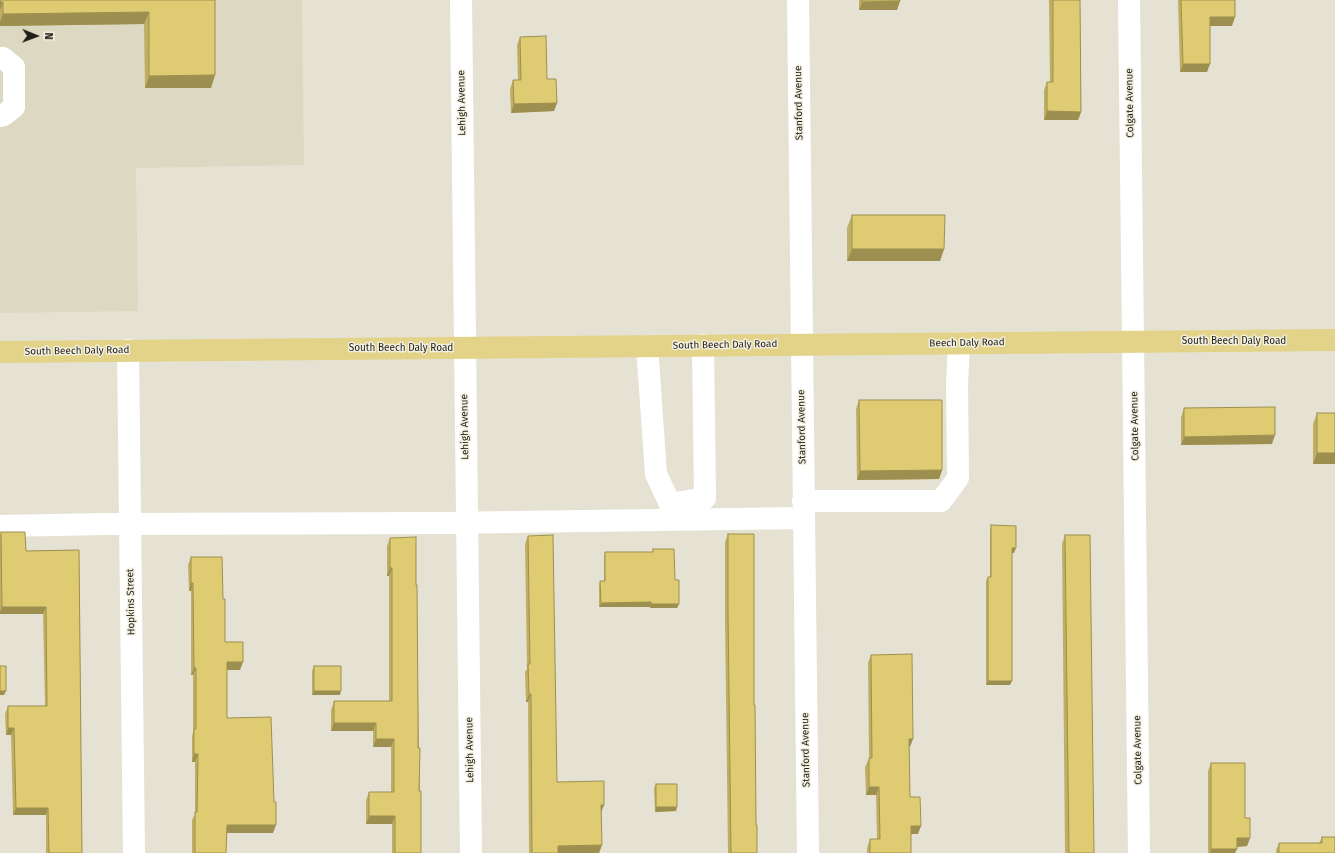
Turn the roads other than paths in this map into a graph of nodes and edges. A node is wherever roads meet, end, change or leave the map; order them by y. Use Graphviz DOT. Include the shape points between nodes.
graph roads {
  1 [pos="461,0"];
  2 [pos="798,0"];
  3 [pos="1129,0"];
  4 [pos="0,58"];
  5 [pos="0,116"];
  6 [pos="1335,340"];
  7 [pos="1132,342"];
  8 [pos="959,343"];
  9 [pos="703,345"];
  10 [pos="801,345"];
  11 [pos="647,346"];
  12 [pos="464,348"];
  13 [pos="128,350"];
  14 [pos="0,352"];
  15 [pos="803,509"];
  16 [pos="467,522"];
  17 [pos="130,524"];
  18 [pos="0,526"];
  19 [pos="134,853"];
  20 [pos="471,853"];
  21 [pos="808,853"];
  22 [pos="1139,853"];
  1 -- 12 [label="street, Lehigh Avenue"];
  2 -- 10 [label="street, Stanford Avenue"];
  3 -- 7 [label="street, Colgate Avenue"];
  4 -- 5 [label="street" via="4,58 14,68 14,107"];
  6 -- 7 [label="main road, South Beech Daly Road"];
  7 -- 8 [label="main road, Beech Daly Road"];
  7 -- 22 [label="street, Colgate Avenue"];
  8 -- 10 [label="main road, Beech Daly Road"];
  8 -- 15 [label="street" via="958,478 941,501"];
  9 -- 10 [label="main road, South Beech Daly Road"];
  9 -- 11 [label="main road, South Beech Daly Road"];
  9 -- 11 [label="street" via="705,498 670,504 656,474"];
  10 -- 15 [label="street, Stanford Avenue"];
  11 -- 12 [label="main road, South Beech Daly Road"];
  12 -- 13 [label="main road, South Beech Daly Road"];
  12 -- 16 [label="street, Lehigh Avenue"];
  13 -- 14 [label="main road, South Beech Daly Road"];
  13 -- 17 [label="street, Hopkins Street"];
  15 -- 16 [label="street"];
  15 -- 21 [label="street, Stanford Avenue"];
  16 -- 17 [label="street"];
  16 -- 20 [label="street, Lehigh Avenue"];
  17 -- 18 [label="street"];
  17 -- 19 [label="street, Hopkins Street"];
}
